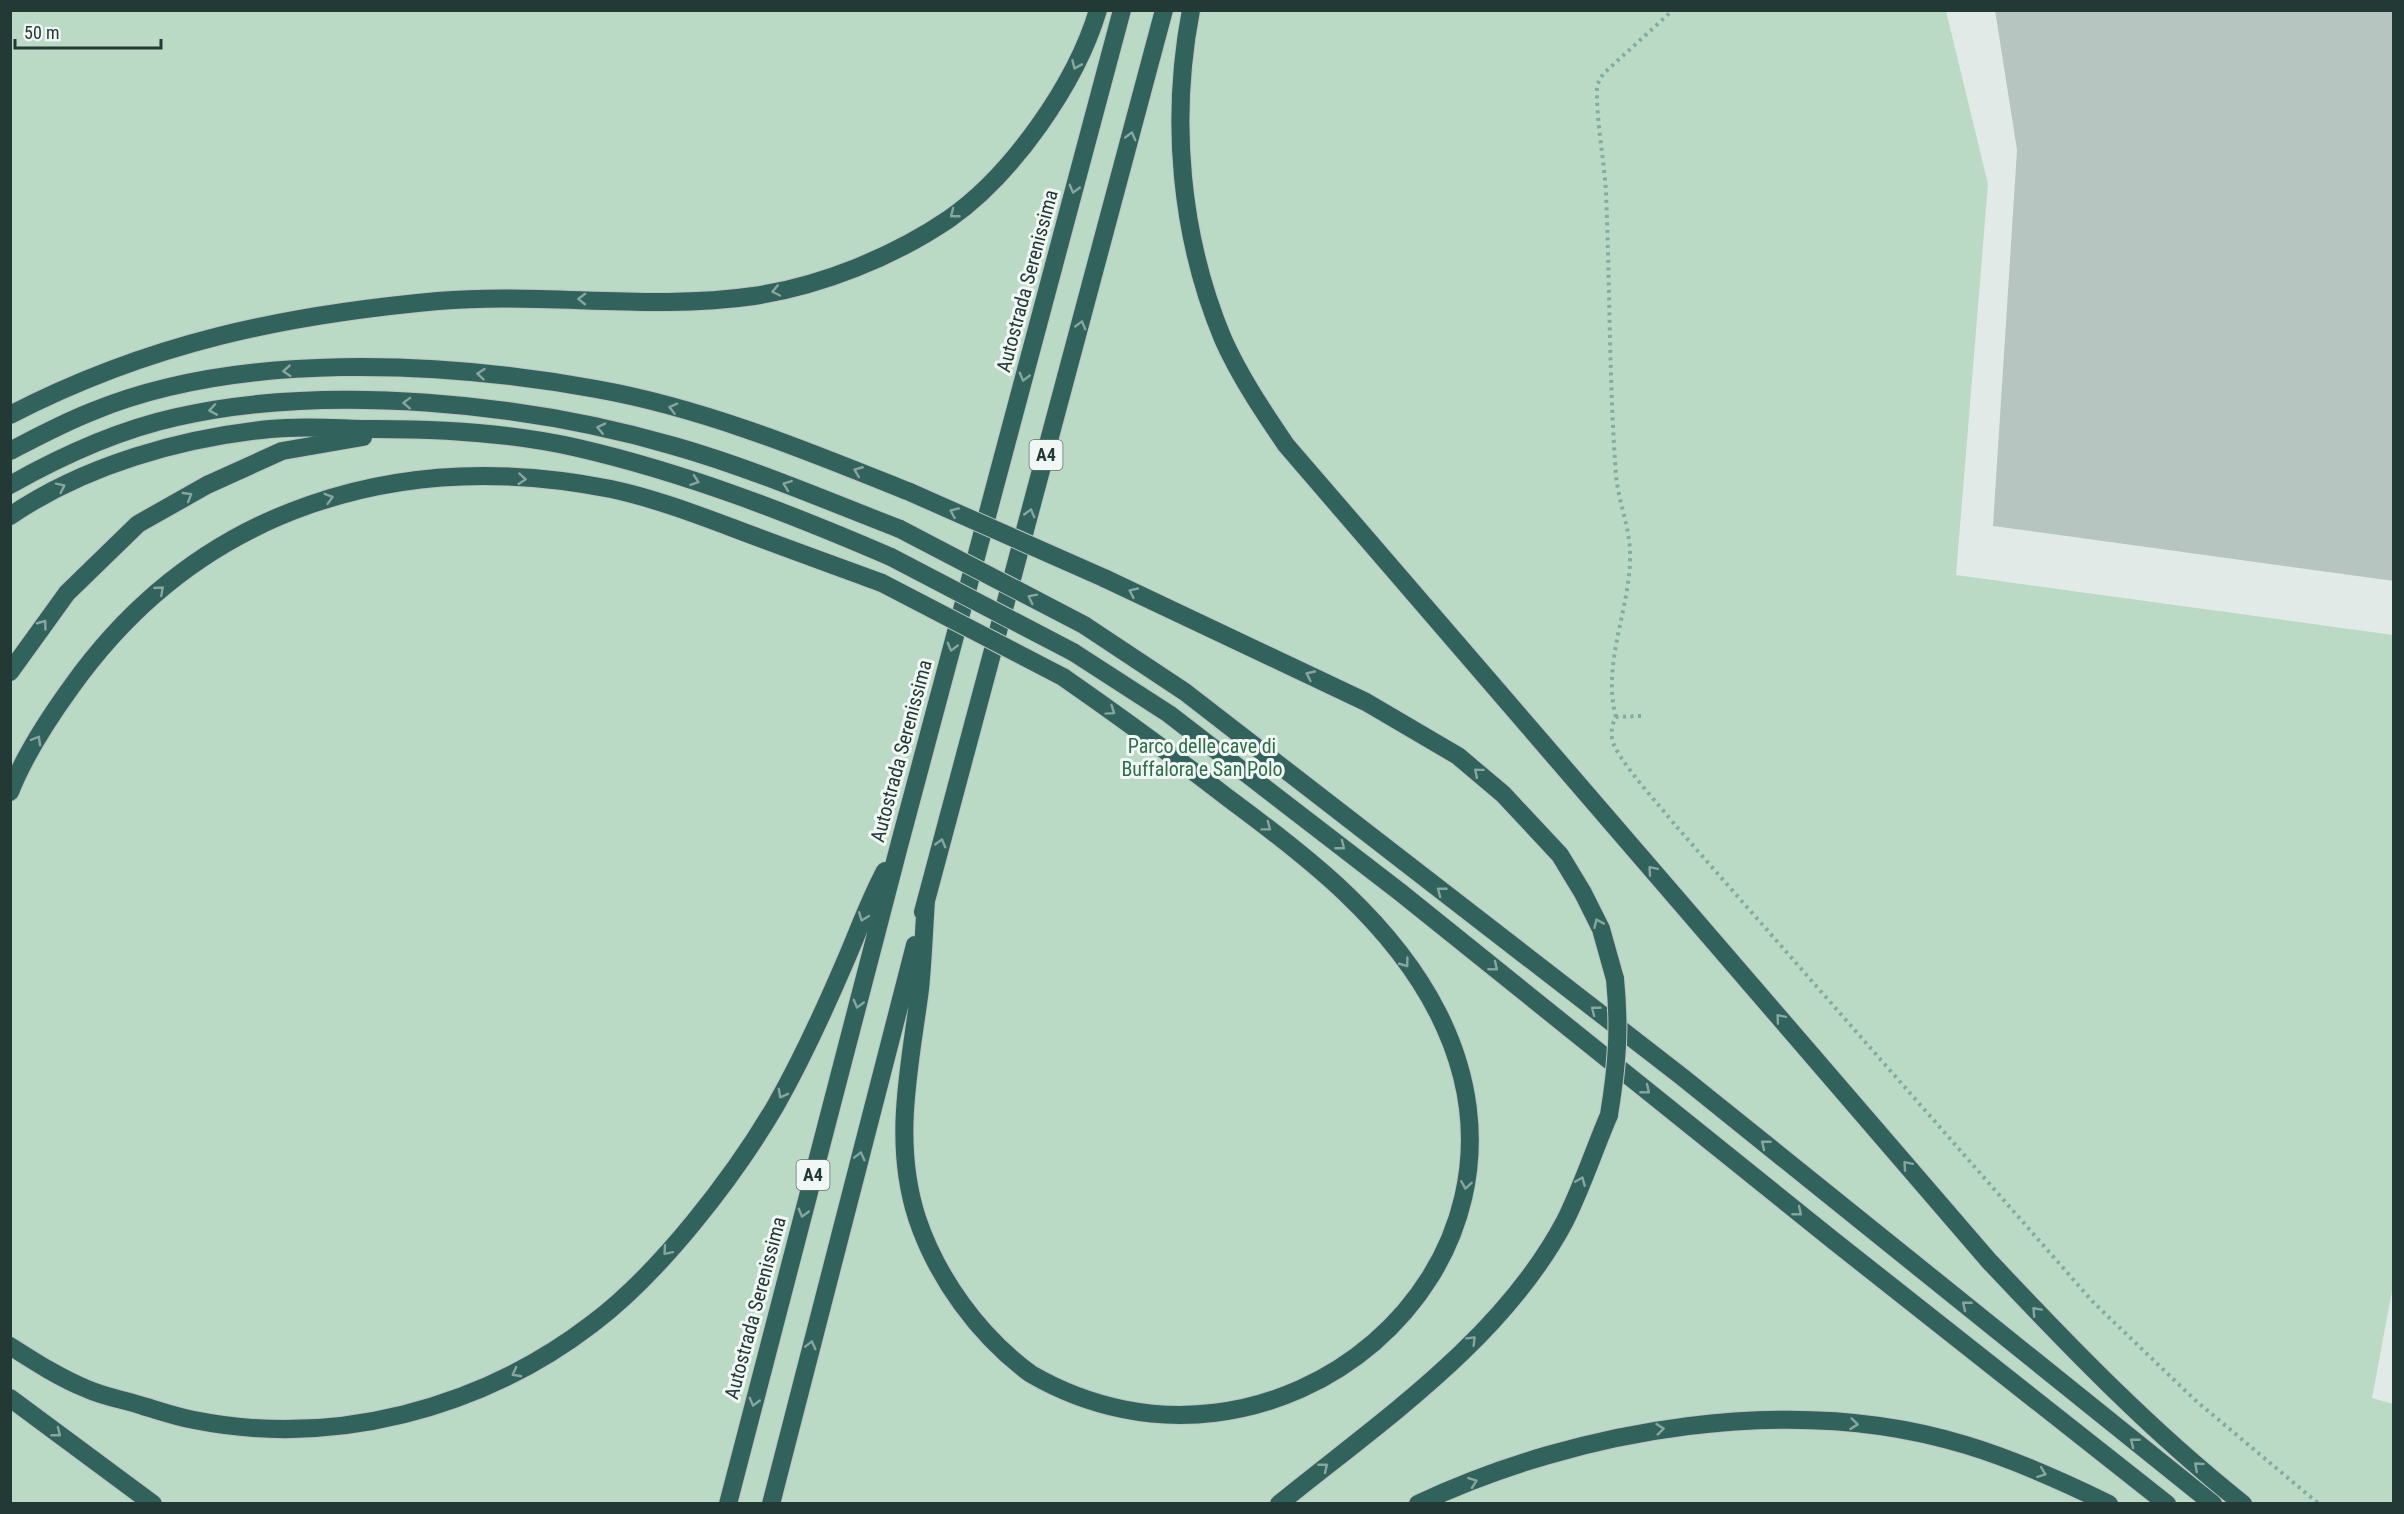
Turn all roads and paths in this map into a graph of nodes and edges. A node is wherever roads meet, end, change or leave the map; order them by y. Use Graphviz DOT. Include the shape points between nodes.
graph roads {
  1 [pos="1098,10"];
  2 [pos="1122,10"];
  3 [pos="1164,10"];
  4 [pos="1191,10"];
  5 [pos="1673,10"];
  6 [pos="10,415"];
  7 [pos="412,429"];
  8 [pos="10,451"];
  9 [pos="10,485"];
  10 [pos="10,516"];
  11 [pos="10,672"];
  12 [pos="1641,716"];
  13 [pos="1616,717"];
  14 [pos="10,792"];
  15 [pos="899,846"];
  16 [pos="926,900"];
  17 [pos="10,1346"];
  18 [pos="10,1398"];
  19 [pos="153,1503"];
  20 [pos="728,1503"];
  21 [pos="771,1503"];
  22 [pos="1279,1503"];
  23 [pos="1418,1503"];
  24 [pos="2109,1503"];
  25 [pos="2167,1503"];
  26 [pos="2213,1503"];
  27 [pos="2244,1503"];
  28 [pos="2319,1503"];
  1 -- 6 [label="highway, one-way" via="1071,77 1036,130 986,188 950,218 906,244 840,273 754,296 683,301 441,301 259,325 191,341 114,368"];
  2 -- 15 [label="highway, Autostrada Serenissima / A4, one-way"];
  16 -- 3 [label="highway, A4, one-way"];
  27 -- 4 [label="highway, one-way" via="2077,1354 1990,1262 1286,445 1250,391 1224,339 1204,286 1191,232 1182,173 1180,101"];
  5 -- 13 [label="path" via="1603,74 1597,85 1606,192 1617,487 1630,550 1613,669 1611,700"];
  10 -- 7 [label="highway, one-way" via="60,487 182,443 272,428"];
  11 -- 7 [label="highway, one-way" via="67,593 138,524 207,485 282,451"];
  7 -- 25 [label="highway, one-way, bridge" via="489,434 576,447 668,471 782,510 891,557 1073,652 1169,714 1400,892"];
  22 -- 8 [label="highway, one-way, bridge" via="1438,1375 1532,1274 1565,1220 1609,1115 1619,1027 1615,979 1601,929 1560,855 1503,794 1458,756 1366,702 1104,578 912,493 805,450 597,389 424,369 340,367 270,372 169,388 92,411"];
  26 -- 9 [label="highway, one-way, bridge" via="1672,1069 1185,692 1084,625 900,530 786,484 674,446 580,424 423,404 342,401 247,405 177,417 107,437"];
  12 -- 13 [label="path"];
  13 -- 28 [label="path" via="1612,741 1676,826 2093,1302 2195,1400"];
  14 -- 16 [label="highway, one-way, bridge" via="53,712 86,666 133,613 181,572 251,528 297,507 345,493 418,479 486,477 610,489 657,500 882,583 1063,677 1309,858 1366,913 1437,1010 1459,1060 1468,1107 1470,1161 1449,1246 1431,1286 1377,1353 1339,1383 1300,1403 1231,1424 1190,1428 1129,1419 1082,1404 1053,1389 995,1344 972,1318 932,1254 908,1186 903,1105 920,982"];
  15 -- 17 [label="highway, one-way" via="870,899 816,1028 776,1105 697,1217 632,1291 584,1330 512,1376 471,1394 393,1418 263,1428 192,1420 88,1390"];
  15 -- 20 [label="highway, Autostrada Serenissima / A4, one-way"];
  21 -- 16 [label="highway, A4, one-way"];
  18 -- 19 [label="highway, one-way"];
  23 -- 24 [label="highway, one-way" via="1500,1472 1641,1431 1789,1419 1856,1424 1966,1444 2047,1474"];
}
